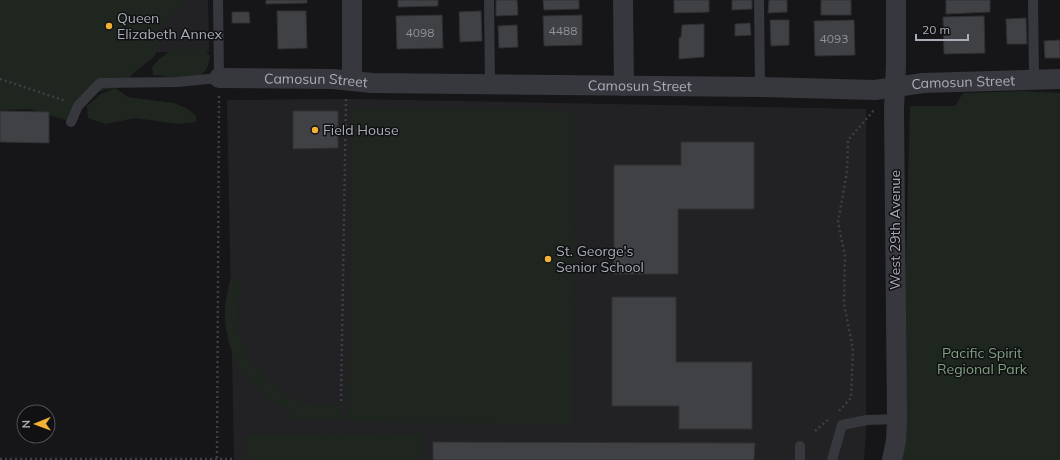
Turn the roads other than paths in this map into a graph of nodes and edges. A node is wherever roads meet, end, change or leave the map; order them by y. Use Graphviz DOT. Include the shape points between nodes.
graph roads {
  1 [pos="218,0"];
  2 [pos="352,0"];
  3 [pos="489,0"];
  4 [pos="623,0"];
  5 [pos="760,0"];
  6 [pos="896,0"];
  7 [pos="1033,0"];
  8 [pos="219,78"];
  9 [pos="1060,78"];
  10 [pos="1034,79"];
  11 [pos="352,81"];
  12 [pos="490,84"];
  13 [pos="624,86"];
  14 [pos="760,87"];
  15 [pos="895,88"];
  16 [pos="71,122"];
  17 [pos="897,419"];
  18 [pos="800,446"];
  19 [pos="800,460"];
  20 [pos="832,460"];
  21 [pos="892,460"];
  1 -- 8 [label="lane"];
  2 -- 11 [label="street"];
  3 -- 12 [label="lane"];
  4 -- 13 [label="street"];
  5 -- 14 [label="lane"];
  6 -- 15 [label="street, West 29th Avenue"];
  7 -- 10 [label="lane"];
  8 -- 11 [label="street, Camosun Street"];
  8 -- 16 [label="lane" via="177,82 100,83 78,106"];
  9 -- 10 [label="street, Camosun Street"];
  10 -- 15 [label="street, Camosun Street" via="924,83"];
  11 -- 12 [label="street, Camosun Street"];
  12 -- 13 [label="street, Camosun Street"];
  13 -- 14 [label="street, Camosun Street"];
  14 -- 15 [label="street, Camosun Street" via="866,90"];
  15 -- 17 [label="street, West 29th Avenue"];
  17 -- 20 [label="lane" via="867,420 842,425"];
  17 -- 21 [label="street, West 29th Avenue"];
  18 -- 19 [label="lane"];
}
